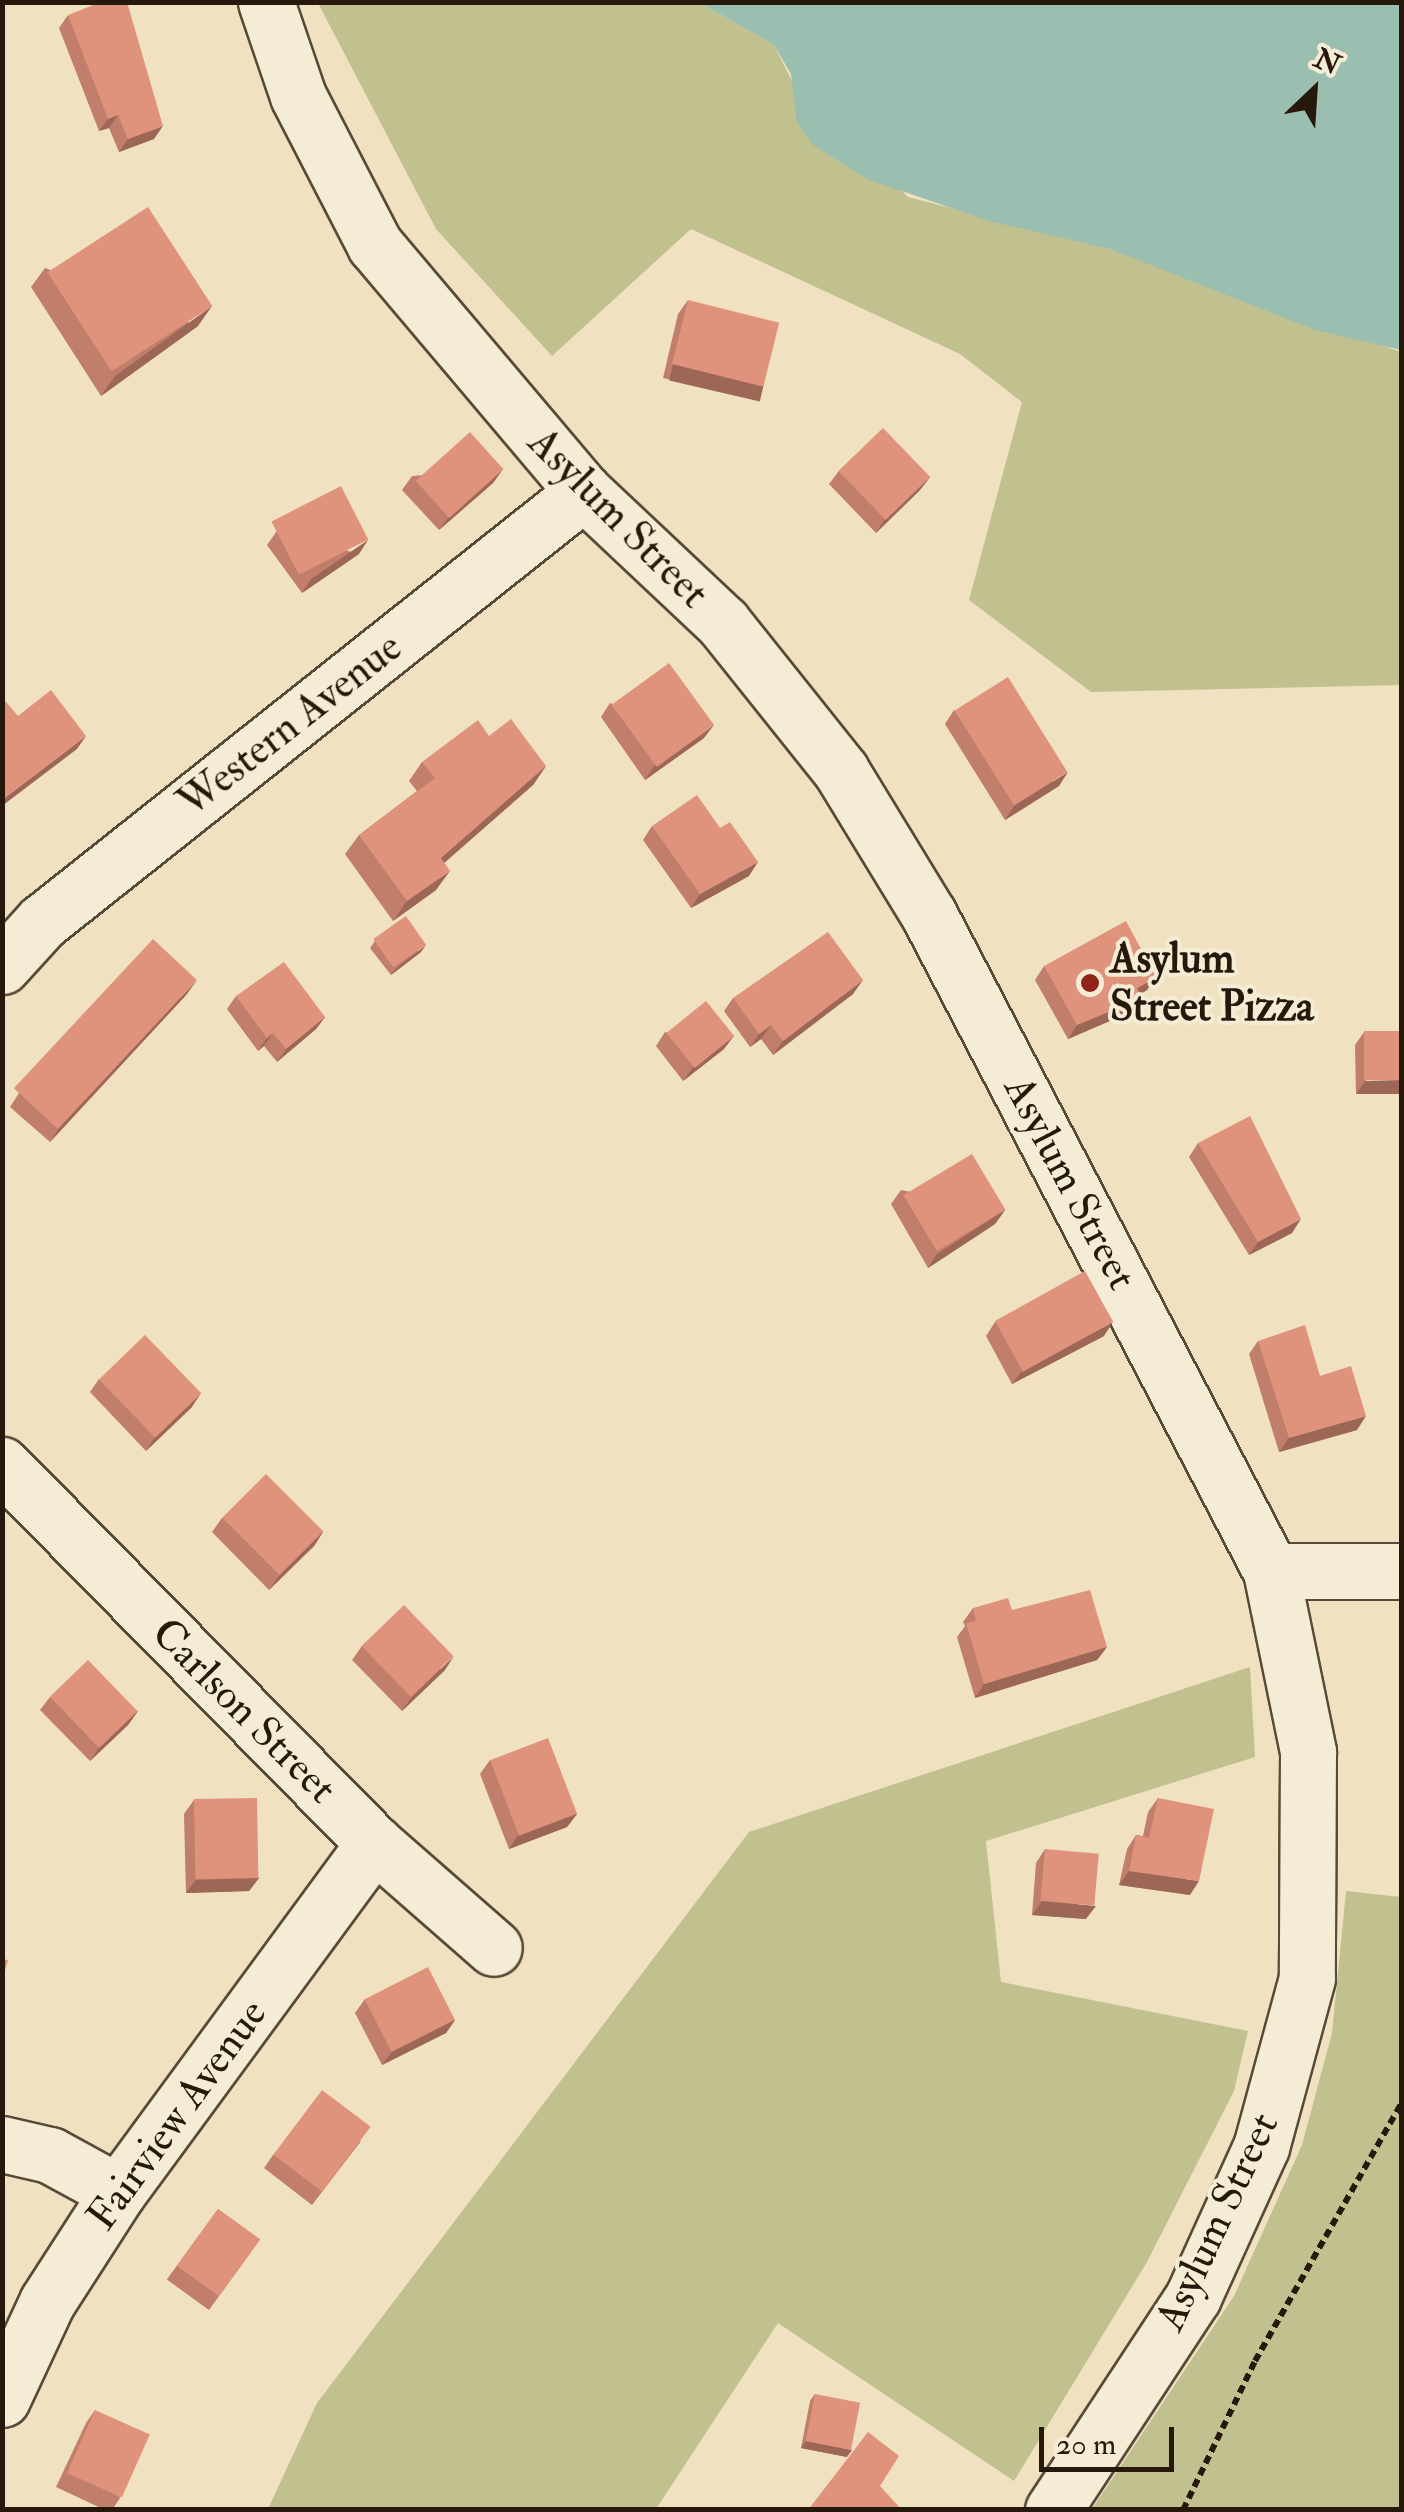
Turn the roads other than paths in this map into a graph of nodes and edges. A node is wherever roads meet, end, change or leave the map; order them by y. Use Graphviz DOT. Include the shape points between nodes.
graph roads {
  1 [pos="266,2"];
  2 [pos="584,492"];
  3 [pos="2,966"];
  4 [pos="2,1465"];
  5 [pos="1271,1570"];
  6 [pos="1402,1572"];
  7 [pos="374,1844"];
  8 [pos="494,1948"];
  9 [pos="2,2144"];
  10 [pos="118,2192"];
  11 [pos="2,2399"];
  12 [pos="1053,2510"];
  1 -- 2 [label="street, Asylum Street" via="298,96 375,245"];
  2 -- 3 [label="street, Western Avenue" via="42,922"];
  2 -- 5 [label="street, Asylum Street" via="724,623 841,771 929,916"];
  4 -- 7 [label="street, Carlson Street"];
  5 -- 6 [label="street"];
  5 -- 12 [label="street, Asylum Street" via="1310,1772 1306,1978 1261,2147 1193,2297"];
  7 -- 8 [label="street, Carlson Street"];
  7 -- 10 [label="street, Fairview Avenue"];
  9 -- 10 [label="street" via="50,2155"];
  10 -- 11 [label="street, Fairview Avenue" via="47,2302"];
}
